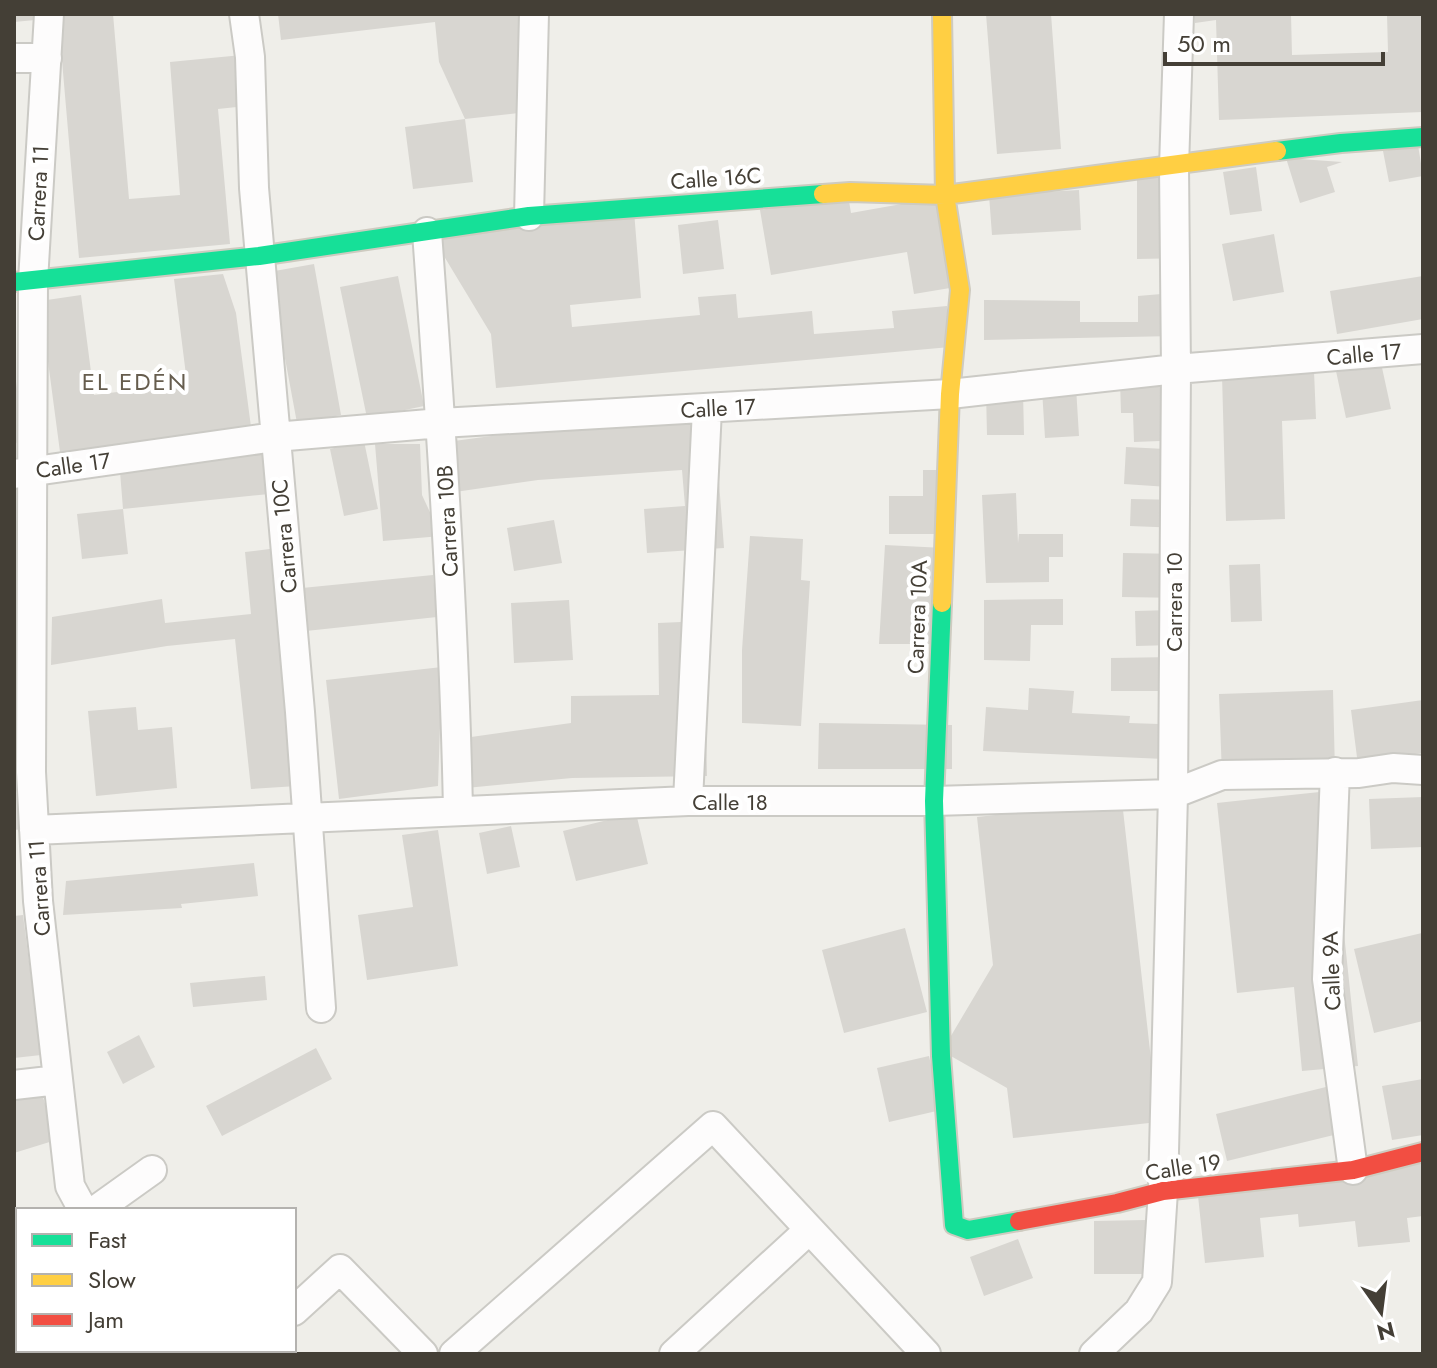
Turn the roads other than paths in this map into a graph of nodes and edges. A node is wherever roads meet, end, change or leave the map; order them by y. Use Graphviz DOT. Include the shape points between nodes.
graph roads {
  1 [pos="49,14"];
  2 [pos="244,14"];
  3 [pos="534,14"];
  4 [pos="942,14"];
  5 [pos="1179,14"];
  6 [pos="14,58"];
  7 [pos="47,58"];
  8 [pos="1423,137"];
  9 [pos="1174,167"];
  10 [pos="945,195"];
  11 [pos="529,216"];
  12 [pos="427,232"];
  13 [pos="259,256"];
  14 [pos="24,282"];
  15 [pos="1423,349"];
  16 [pos="1176,369"];
  17 [pos="950,394"];
  18 [pos="707,409"];
  19 [pos="441,423"];
  20 [pos="275,437"];
  21 [pos="23,472"];
  22 [pos="1423,770"];
  23 [pos="1335,772"];
  24 [pos="23,773"];
  25 [pos="1173,794"];
  26 [pos="688,801"];
  27 [pos="934,801"];
  28 [pos="458,810"];
  29 [pos="306,817"];
  30 [pos="34,830"];
  31 [pos="321,1008"];
  32 [pos="58,1080"];
  33 [pos="14,1085"];
  34 [pos="1423,1152"];
  35 [pos="152,1170"];
  36 [pos="1353,1170"];
  37 [pos="1163,1191"];
  38 [pos="77,1198"];
  39 [pos="99,1208"];
  40 [pos="953,1222"];
  41 [pos="809,1230"];
  42 [pos="296,1309"];
  43 [pos="911,1349"];
  44 [pos="423,1354"];
  45 [pos="454,1354"];
  46 [pos="674,1354"];
  47 [pos="1094,1354"];
  1 -- 7 [label="street, Carrera 11"];
  2 -- 13 [label="street, Carrera 10C"];
  3 -- 11 [label="street"];
  4 -- 10 [label="street, Carrera 10A"];
  5 -- 9 [label="street, Carrera 10"];
  6 -- 7 [label="street"];
  7 -- 14 [label="street, Carrera 11"];
  8 -- 9 [label="street, Calle 16C"];
  9 -- 10 [label="street, Calle 16C"];
  9 -- 16 [label="street, Carrera 10"];
  10 -- 11 [label="street, Calle 16C" via="850,192"];
  10 -- 17 [label="street, Carrera 10A" via="960,290"];
  11 -- 12 [label="street, Calle 16C"];
  12 -- 13 [label="street, Calle 16C"];
  12 -- 19 [label="street, Carrera 10B"];
  13 -- 14 [label="street, Calle 16C"];
  13 -- 20 [label="street, Carrera 10C"];
  14 -- 21 [label="street, Carrera 11"];
  15 -- 16 [label="street, Calle 17"];
  16 -- 17 [label="street, Calle 17"];
  16 -- 25 [label="street, Carrera 10"];
  17 -- 18 [label="street, Calle 17"];
  17 -- 27 [label="street, Carrera 10A"];
  18 -- 19 [label="street, Calle 17"];
  18 -- 26 [label="street"];
  19 -- 20 [label="street, Calle 17"];
  19 -- 28 [label="street, Carrera 10B"];
  20 -- 21 [label="street, Calle 17"];
  20 -- 29 [label="street, Carrera 10C"];
  21 -- 24 [label="street, Carrera 11"];
  22 -- 23 [label="street, Calle 18"];
  23 -- 25 [label="street, Calle 18" via="1222,775"];
  23 -- 36 [label="street, Calle 9A" via="1327,979"];
  24 -- 30 [label="street, Carrera 11"];
  25 -- 27 [label="street, Calle 18"];
  25 -- 37 [label="street, Carrera 10"];
  26 -- 27 [label="street, Calle 18"];
  26 -- 28 [label="street, Calle 18"];
  27 -- 40 [label="street, Carrera 10A" via="941,1056"];
  28 -- 29 [label="street, Calle 18"];
  29 -- 30 [label="street, Calle 18"];
  29 -- 31 [label="street, Carrera 10C"];
  30 -- 32 [label="street, Carrera 11"];
  32 -- 33 [label="street"];
  32 -- 38 [label="street, Carrera 11"];
  34 -- 36 [label="street, Calle 19"];
  35 -- 39 [label="street"];
  36 -- 37 [label="street, Calle 19"];
  37 -- 40 [label="street, Calle 19" via="968,1230"];
  37 -- 47 [label="street, Carrera 10" via="1157,1282 1139,1311"];
  41 -- 43 [label="street"];
  41 -- 45 [label="street" via="713,1126"];
  41 -- 46 [label="street"];
  42 -- 44 [label="street" via="340,1269"];
}
